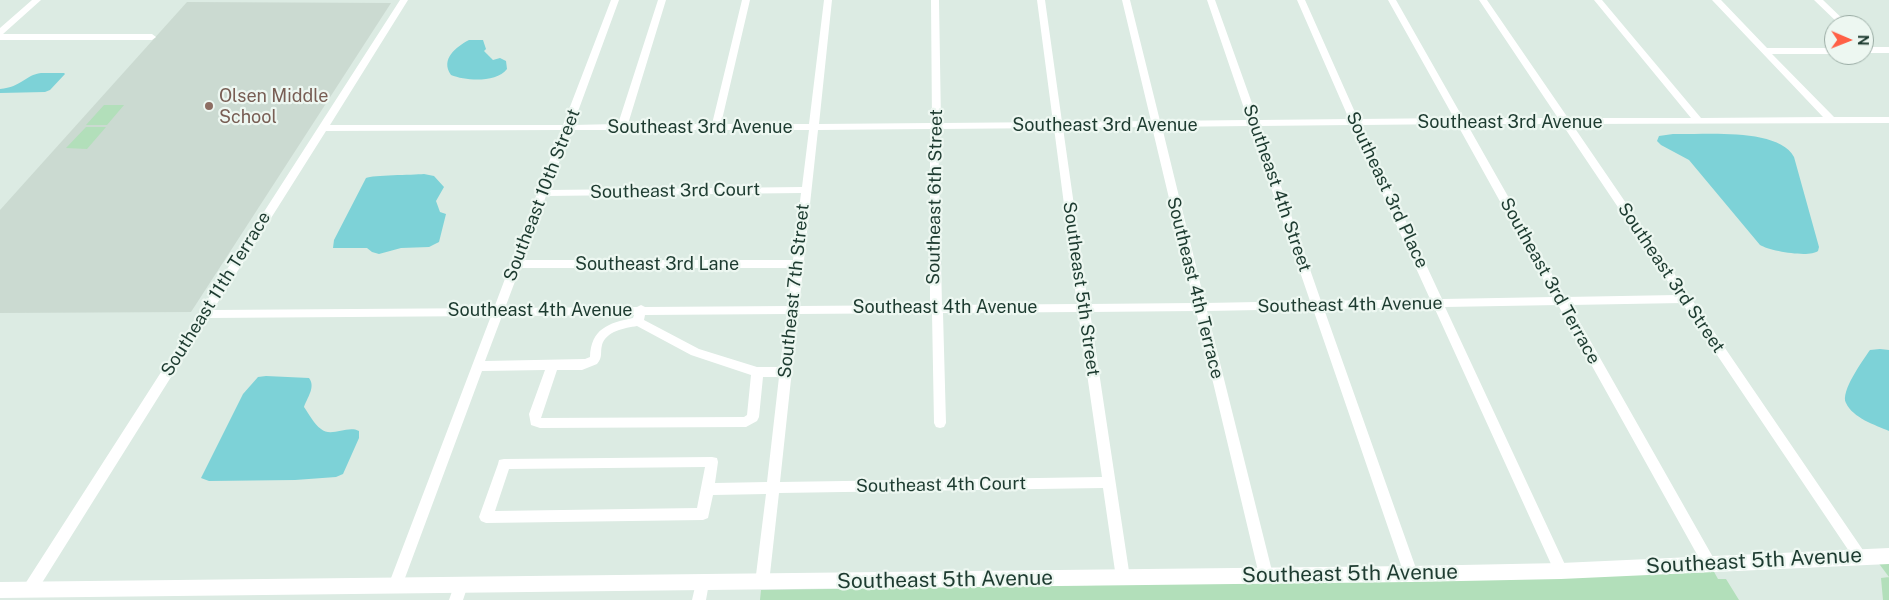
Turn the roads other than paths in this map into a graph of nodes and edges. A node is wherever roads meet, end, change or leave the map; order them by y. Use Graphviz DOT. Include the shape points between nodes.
graph roads {
  1 [pos="37,0"];
  2 [pos="404,0"];
  3 [pos="615,0"];
  4 [pos="662,0"];
  5 [pos="746,0"];
  6 [pos="828,0"];
  7 [pos="935,0"];
  8 [pos="1041,0"];
  9 [pos="1126,0"];
  10 [pos="1211,0"];
  11 [pos="1301,0"];
  12 [pos="1392,0"];
  13 [pos="1483,0"];
  14 [pos="1598,0"];
  15 [pos="1716,0"];
  16 [pos="1818,0"];
  17 [pos="1834,15"];
  18 [pos="0,35"];
  19 [pos="152,36"];
  20 [pos="1874,50"];
  21 [pos="1889,50"];
  22 [pos="1765,51"];
  23 [pos="1824,51"];
  24 [pos="1698,120"];
  25 [pos="1831,120"];
  26 [pos="1889,120"];
  27 [pos="1565,121"];
  28 [pos="1460,122"];
  29 [pos="1355,123"];
  30 [pos="1254,124"];
  31 [pos="1059,125"];
  32 [pos="1156,125"];
  33 [pos="935,126"];
  34 [pos="568,127"];
  35 [pos="622,127"];
  36 [pos="716,127"];
  37 [pos="813,127"];
  38 [pos="321,128"];
  39 [pos="805,190"];
  40 [pos="544,193"];
  41 [pos="517,264"];
  42 [pos="797,264"];
  43 [pos="1685,299"];
  44 [pos="1562,302"];
  45 [pos="1318,304"];
  46 [pos="1440,304"];
  47 [pos="1083,306"];
  48 [pos="1199,307"];
  49 [pos="792,308"];
  50 [pos="937,308"];
  51 [pos="498,310"];
  52 [pos="641,310"];
  53 [pos="204,314"];
  54 [pos="638,322"];
  55 [pos="553,365"];
  56 [pos="477,366"];
  57 [pos="757,372"];
  58 [pos="785,372"];
  59 [pos="940,423"];
  60 [pos="1109,482"];
  61 [pos="772,487"];
  62 [pos="707,489"];
  63 [pos="1860,556"];
  64 [pos="1889,556"];
  65 [pos="1709,563"];
  66 [pos="1561,571"];
  67 [pos="1411,574"];
  68 [pos="1266,576"];
  69 [pos="1123,578"];
  70 [pos="762,583"];
  71 [pos="395,586"];
  72 [pos="30,589"];
  73 [pos="0,590"];
  74 [pos="701,592"];
  75 [pos="459,593"];
  1 -- 18 [label="street"];
  2 -- 38 [label="street, Southeast 11th Terrace"];
  3 -- 34 [label="street, Southeast 10th Street"];
  4 -- 35 [label="street"];
  5 -- 36 [label="street"];
  6 -- 37 [label="street, Southeast 7th Street"];
  7 -- 33 [label="street, Southeast 6th Street"];
  8 -- 31 [label="street, Southeast 5th Street"];
  9 -- 32 [label="street, Southeast 4th Terrace"];
  10 -- 30 [label="street, Southeast 4th Street"];
  11 -- 29 [label="street, Southeast 3rd Place"];
  12 -- 28 [label="street, Southeast 3rd Terrace"];
  13 -- 27 [label="street, Southeast 3rd Street"];
  14 -- 24 [label="street"];
  15 -- 22 [label="street"];
  16 -- 17 [label="street"];
  18 -- 19 [label="street"];
  20 -- 21 [label="street"];
  22 -- 23 [label="street"];
  22 -- 25 [label="street"];
  24 -- 25 [label="street, Southeast 3rd Avenue"];
  24 -- 27 [label="street, Southeast 3rd Avenue"];
  25 -- 26 [label="street, Southeast 3rd Avenue"];
  27 -- 28 [label="street, Southeast 3rd Avenue"];
  27 -- 43 [label="street, Southeast 3rd Street"];
  28 -- 29 [label="street, Southeast 3rd Avenue"];
  28 -- 44 [label="street, Southeast 3rd Terrace"];
  29 -- 30 [label="street, Southeast 3rd Avenue"];
  29 -- 46 [label="street, Southeast 3rd Place"];
  30 -- 32 [label="street, Southeast 3rd Avenue"];
  30 -- 45 [label="street, Southeast 4th Street"];
  31 -- 32 [label="street, Southeast 3rd Avenue"];
  31 -- 33 [label="street, Southeast 3rd Avenue"];
  31 -- 47 [label="street, Southeast 5th Street"];
  32 -- 48 [label="street, Southeast 4th Terrace"];
  33 -- 37 [label="street, Southeast 3rd Avenue"];
  33 -- 50 [label="street, Southeast 6th Street"];
  34 -- 35 [label="street, Southeast 3rd Avenue"];
  34 -- 38 [label="street, Southeast 3rd Avenue"];
  34 -- 40 [label="street, Southeast 10th Street"];
  35 -- 36 [label="street, Southeast 3rd Avenue"];
  36 -- 37 [label="street, Southeast 3rd Avenue"];
  37 -- 39 [label="street, Southeast 7th Street"];
  38 -- 53 [label="street, Southeast 11th Terrace"];
  39 -- 40 [label="street, Southeast 3rd Court"];
  39 -- 42 [label="street, Southeast 7th Street"];
  40 -- 41 [label="street, Southeast 10th Street"];
  41 -- 42 [label="street, Southeast 3rd Lane"];
  41 -- 51 [label="street, Southeast 10th Street"];
  42 -- 49 [label="street, Southeast 7th Street"];
  43 -- 44 [label="street, Southeast 4th Avenue"];
  43 -- 63 [label="street, Southeast 3rd Street"];
  44 -- 46 [label="street, Southeast 4th Avenue"];
  44 -- 65 [label="street, Southeast 3rd Terrace"];
  45 -- 46 [label="street, Southeast 4th Avenue"];
  45 -- 48 [label="street, Southeast 4th Avenue"];
  45 -- 67 [label="street, Southeast 4th Street"];
  46 -- 66 [label="street, Southeast 3rd Place"];
  47 -- 48 [label="street, Southeast 4th Avenue"];
  47 -- 50 [label="street, Southeast 4th Avenue"];
  47 -- 60 [label="street, Southeast 5th Street"];
  48 -- 68 [label="street, Southeast 4th Terrace"];
  49 -- 50 [label="street, Southeast 4th Avenue"];
  49 -- 52 [label="street, Southeast 4th Avenue"];
  49 -- 58 [label="street, Southeast 7th Street"];
  50 -- 59 [label="street, Southeast 6th Street"];
  51 -- 52 [label="street, Southeast 4th Avenue"];
  51 -- 53 [label="street, Southeast 4th Avenue"];
  51 -- 56 [label="street, Southeast 10th Street"];
  52 -- 54 [label="street"];
  53 -- 72 [label="street, Southeast 11th Terrace"];
  54 -- 55 [label="street" via="616,325 596,344 596,359 590,363"];
  54 -- 57 [label="street" via="695,352"];
  55 -- 56 [label="street"];
  55 -- 57 [label="street" via="535,421 746,422 753,417"];
  56 -- 71 [label="street, Southeast 10th Street"];
  57 -- 58 [label="street"];
  58 -- 61 [label="street, Southeast 7th Street"];
  60 -- 61 [label="street, Southeast 4th Court"];
  60 -- 69 [label="street, Southeast 5th Street"];
  61 -- 62 [label="street, Southeast 4th Court"];
  61 -- 70 [label="street, Southeast 7th Street"];
  62 -- 62 [label="street" via="703,514 486,517 504,464 712,462"];
  63 -- 64 [label="street, Southeast 5th Avenue"];
  63 -- 65 [label="street, Southeast 5th Avenue"];
  65 -- 66 [label="street, Southeast 5th Avenue"];
  66 -- 67 [label="street, Southeast 5th Avenue"];
  67 -- 68 [label="street, Southeast 5th Avenue"];
  68 -- 69 [label="street, Southeast 5th Avenue"];
  69 -- 70 [label="street, Southeast 5th Avenue"];
  70 -- 74 [label="street, Southeast 5th Avenue"];
  71 -- 72 [label="street, Southeast 5th Avenue"];
  71 -- 75 [label="street, Southeast 5th Avenue"];
  72 -- 73 [label="street, Southeast 5th Avenue"];
  74 -- 75 [label="street, Southeast 5th Avenue"];
}
